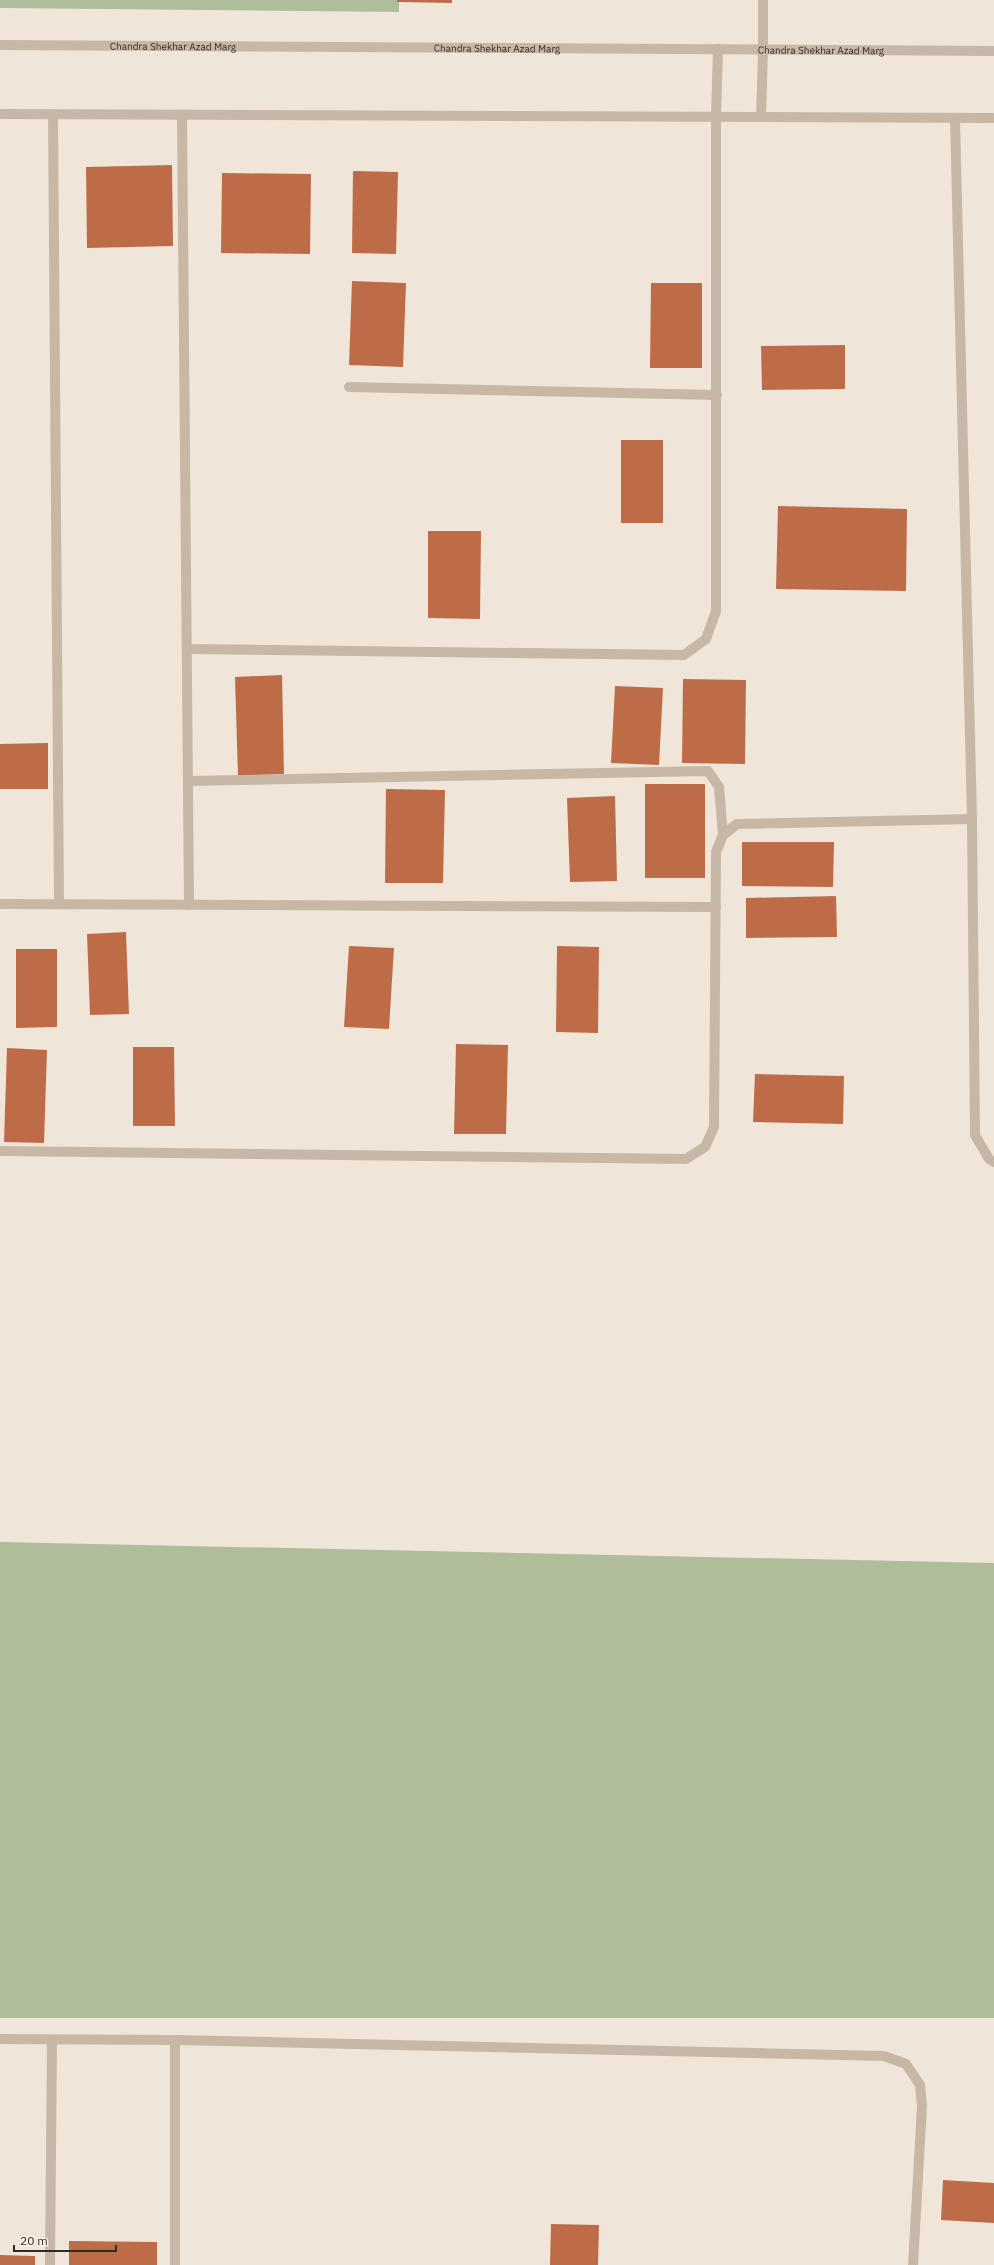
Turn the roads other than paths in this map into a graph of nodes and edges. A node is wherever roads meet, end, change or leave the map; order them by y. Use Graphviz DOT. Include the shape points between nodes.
graph roads {
  1 [pos="763,0"];
  2 [pos="0,45"];
  3 [pos="718,49"];
  4 [pos="764,50"];
  5 [pos="994,51"];
  6 [pos="0,114"];
  7 [pos="53,115"];
  8 [pos="182,115"];
  9 [pos="716,117"];
  10 [pos="761,117"];
  11 [pos="955,118"];
  12 [pos="994,118"];
  13 [pos="349,387"];
  14 [pos="716,395"];
  15 [pos="187,649"];
  16 [pos="188,782"];
  17 [pos="972,819"];
  18 [pos="723,835"];
  19 [pos="0,904"];
  20 [pos="59,904"];
  21 [pos="189,905"];
  22 [pos="716,907"];
  23 [pos="0,1151"];
  24 [pos="994,1162"];
  25 [pos="0,2039"];
  26 [pos="52,2040"];
  27 [pos="175,2040"];
  28 [pos="50,2265"];
  29 [pos="175,2265"];
  30 [pos="913,2265"];
  1 -- 4 [label="street"];
  2 -- 3 [label="street, Chandra Shekhar Azad Marg"];
  3 -- 4 [label="street, Chandra Shekhar Azad Marg"];
  3 -- 9 [label="street"];
  4 -- 5 [label="street, Chandra Shekhar Azad Marg"];
  4 -- 10 [label="street"];
  6 -- 7 [label="street"];
  7 -- 8 [label="street"];
  7 -- 20 [label="street"];
  8 -- 9 [label="street"];
  8 -- 15 [label="street"];
  9 -- 10 [label="street"];
  9 -- 14 [label="street"];
  10 -- 11 [label="street"];
  11 -- 12 [label="street"];
  11 -- 17 [label="street"];
  13 -- 14 [label="street"];
  14 -- 15 [label="street" via="716,611 706,639 684,655"];
  15 -- 16 [label="street"];
  16 -- 18 [label="street" via="708,771 719,787"];
  16 -- 21 [label="street"];
  17 -- 18 [label="street" via="736,824"];
  17 -- 24 [label="street" via="975,1135 989,1160"];
  18 -- 22 [label="street" via="716,852"];
  19 -- 20 [label="street"];
  20 -- 21 [label="street"];
  21 -- 22 [label="street"];
  22 -- 23 [label="street" via="714,1127 705,1147 686,1159"];
  25 -- 26 [label="street"];
  26 -- 27 [label="street"];
  26 -- 28 [label="street"];
  27 -- 29 [label="street"];
  27 -- 30 [label="street" via="884,2056 906,2064 920,2085 922,2106"];
}
